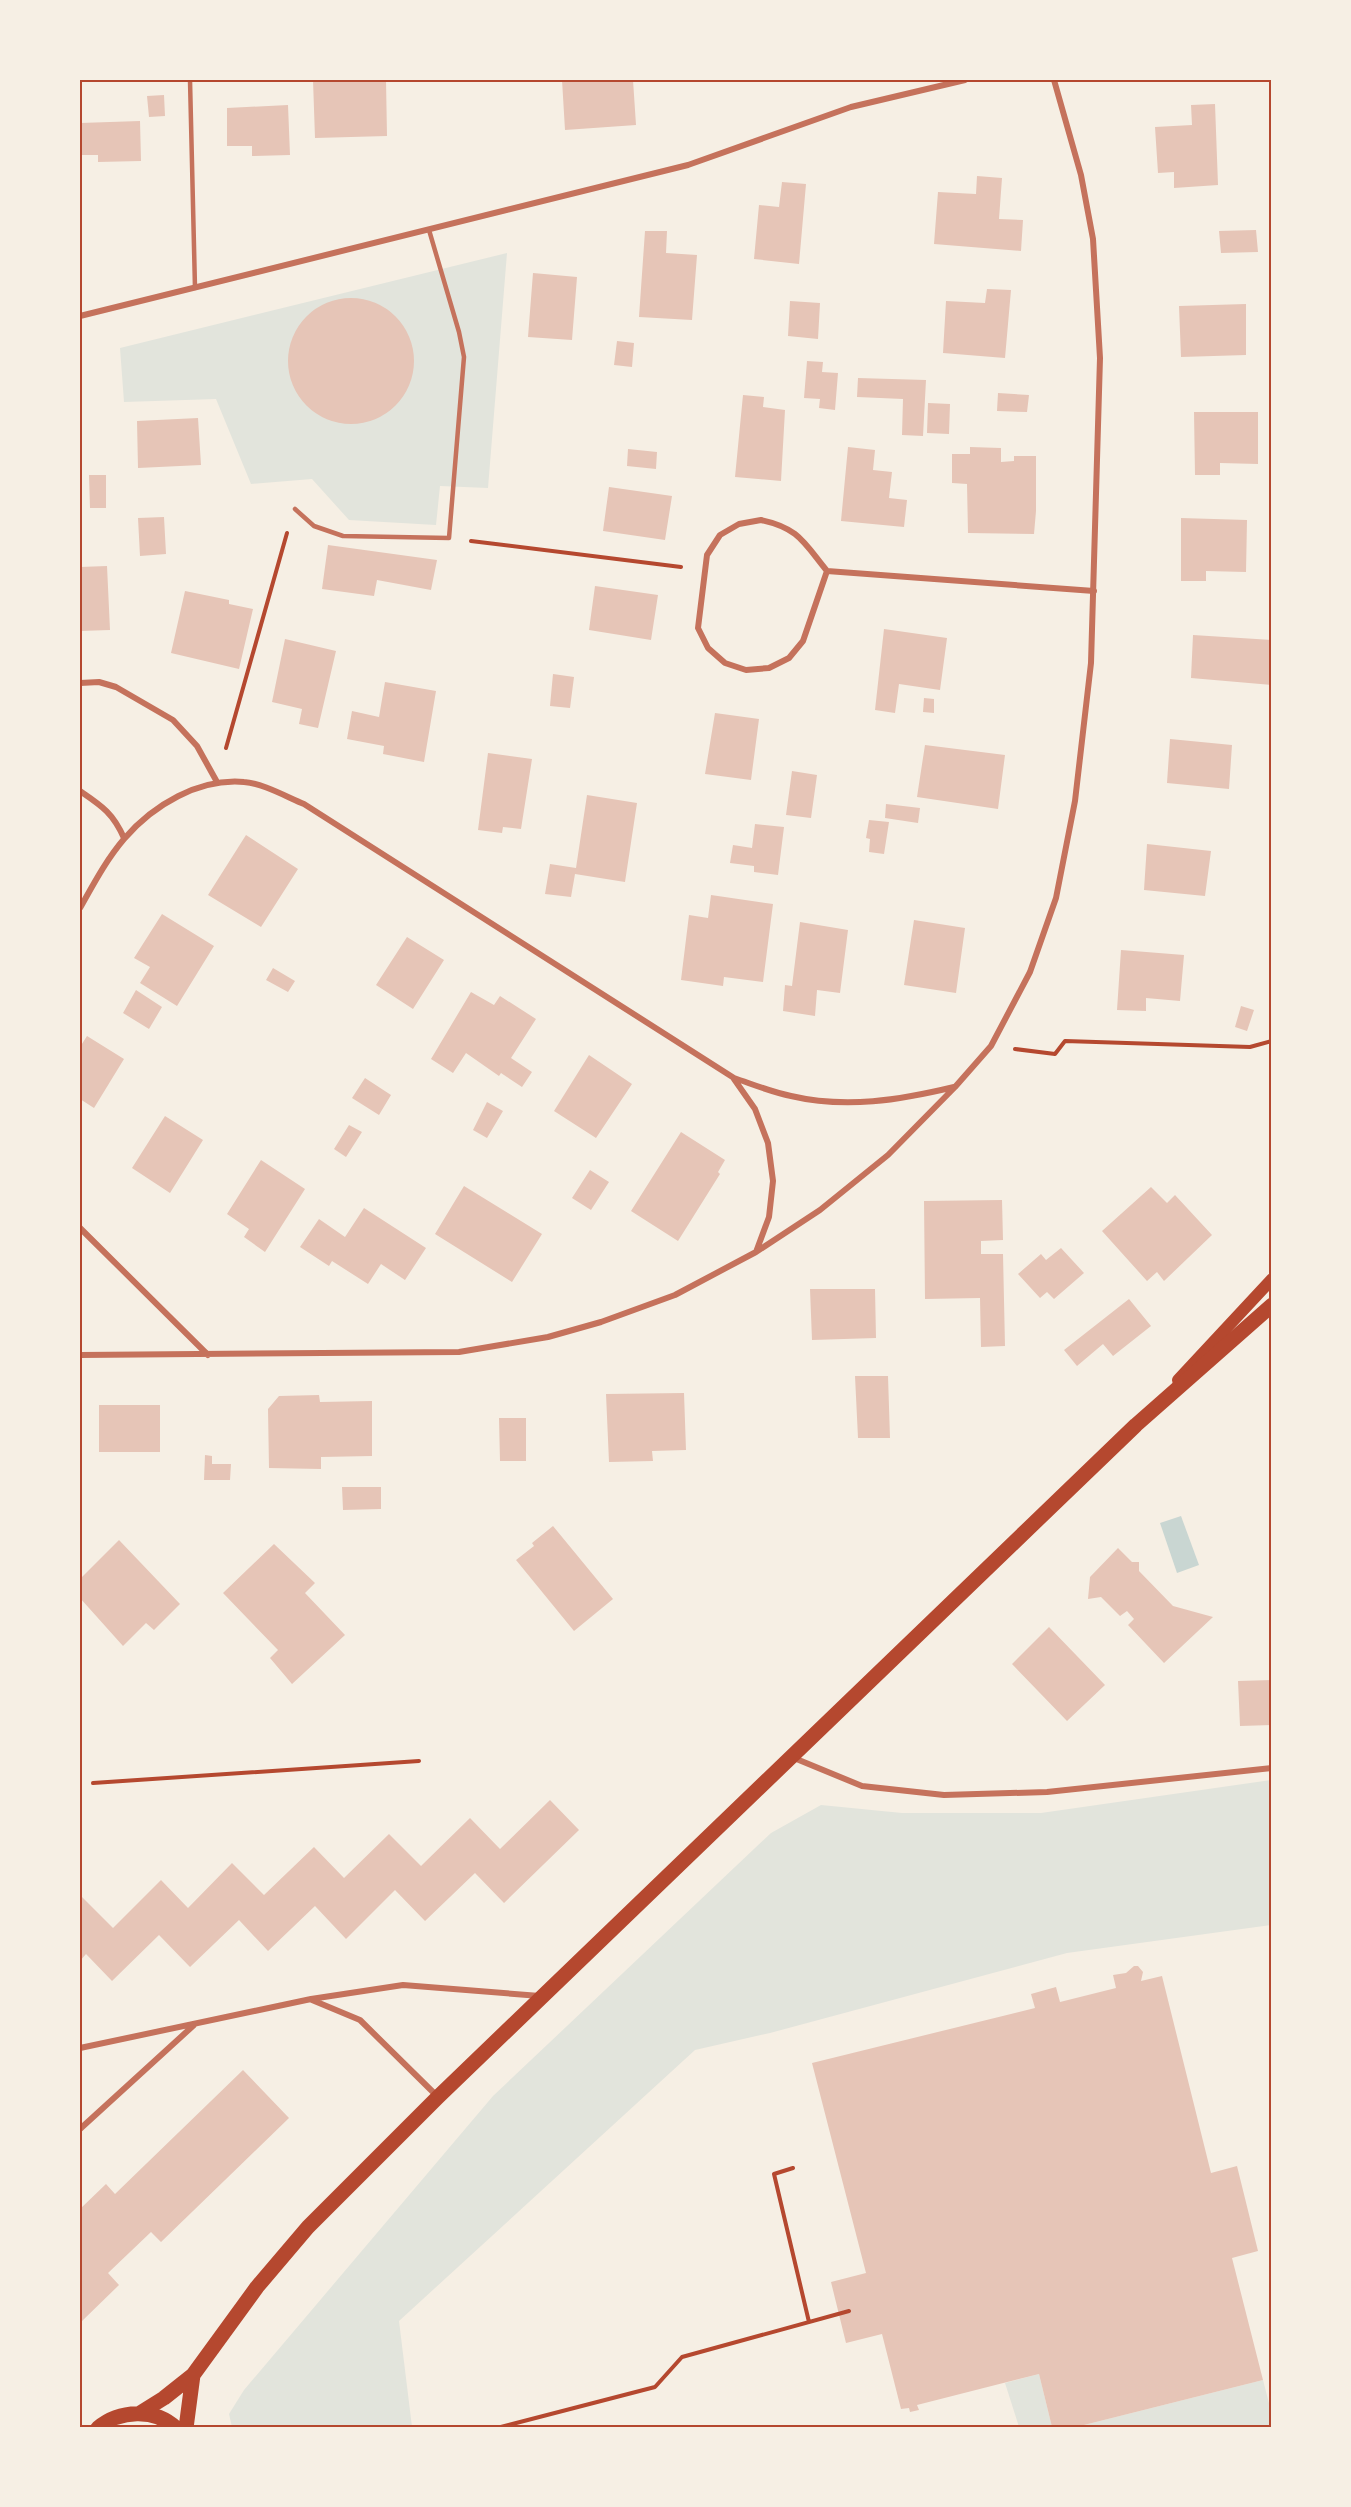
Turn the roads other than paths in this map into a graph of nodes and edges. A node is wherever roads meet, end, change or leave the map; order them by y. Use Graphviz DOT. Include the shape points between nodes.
graph roads {
  1 [pos="190,80"];
  2 [pos="965,80"];
  3 [pos="1054,80"];
  4 [pos="429,230"];
  5 [pos="195,288"];
  6 [pos="80,316"];
  7 [pos="295,509"];
  8 [pos="827,571"];
  9 [pos="1094,591"];
  10 [pos="80,683"];
  11 [pos="217,782"];
  12 [pos="80,791"];
  13 [pos="124,838"];
  14 [pos="80,908"];
  15 [pos="734,1078"];
  16 [pos="955,1087"];
  17 [pos="80,1228"];
  18 [pos="756,1252"];
  19 [pos="1272,1279"];
  20 [pos="1272,1305"];
  21 [pos="80,1355"];
  22 [pos="208,1355"];
  23 [pos="1136,1425"];
  24 [pos="792,1757"];
  25 [pos="1272,1768"];
  26 [pos="542,1996"];
  27 [pos="311,1999"];
  28 [pos="195,2024"];
  29 [pos="80,2048"];
  30 [pos="438,2097"];
  31 [pos="80,2129"];
  32 [pos="193,2375"];
  33 [pos="140,2414"];
  34 [pos="98,2427"];
  35 [pos="176,2427"];
  36 [pos="186,2427"];
  1 -- 5 [label="lane"];
  2 -- 4 [label="street" via="851,106 688,165"];
  3 -- 9 [label="street" via="1081,175 1093,239 1100,358"];
  4 -- 5 [label="street"];
  4 -- 7 [label="lane" via="464,357 449,538 343,536 314,526"];
  5 -- 6 [label="street"];
  8 -- 8 [label="street" via="803,640 789,658 769,668 746,670 725,663 708,648 698,628 707,555 720,535 739,524 761,520 783,525 801,538"];
  8 -- 9 [label="street"];
  9 -- 16 [label="street" via="1088,693 1067,849 1049,921 1030,972 991,1046"];
  10 -- 11 [label="street" via="99,682 116,687 173,720 197,746"];
  11 -- 13 [label="street" via="195,788 157,808"];
  11 -- 15 [label="street" via="246,782 304,804"];
  12 -- 13 [label="street" via="107,809"];
  13 -- 14 [label="street"];
  15 -- 16 [label="street" via="791,1096 850,1103 903,1099"];
  15 -- 18 [label="street" via="755,1109 768,1143 773,1181 769,1217"];
  16 -- 18 [label="street" via="888,1155 841,1195"];
  17 -- 22 [label="street"];
  18 -- 22 [label="street" via="675,1295 548,1337 459,1352"];
  19 -- 23 [label="main road"];
  20 -- 23 [label="main road"];
  21 -- 22 [label="street"];
  23 -- 24 [label="main road"];
  24 -- 25 [label="street" via="862,1786 944,1795 1047,1792"];
  24 -- 26 [label="main road"];
  26 -- 27 [label="street" via="404,1985"];
  26 -- 30 [label="main road"];
  27 -- 28 [label="street"];
  27 -- 30 [label="street" via="360,2020"];
  28 -- 29 [label="street"];
  28 -- 31 [label="street"];
  30 -- 32 [label="main road" via="308,2227 257,2287"];
  32 -- 33 [label="main road"];
  32 -- 36 [label="main road"];
  33 -- 34 [label="main road" via="121,2415"];
  33 -- 35 [label="main road" via="157,2416"];
}
